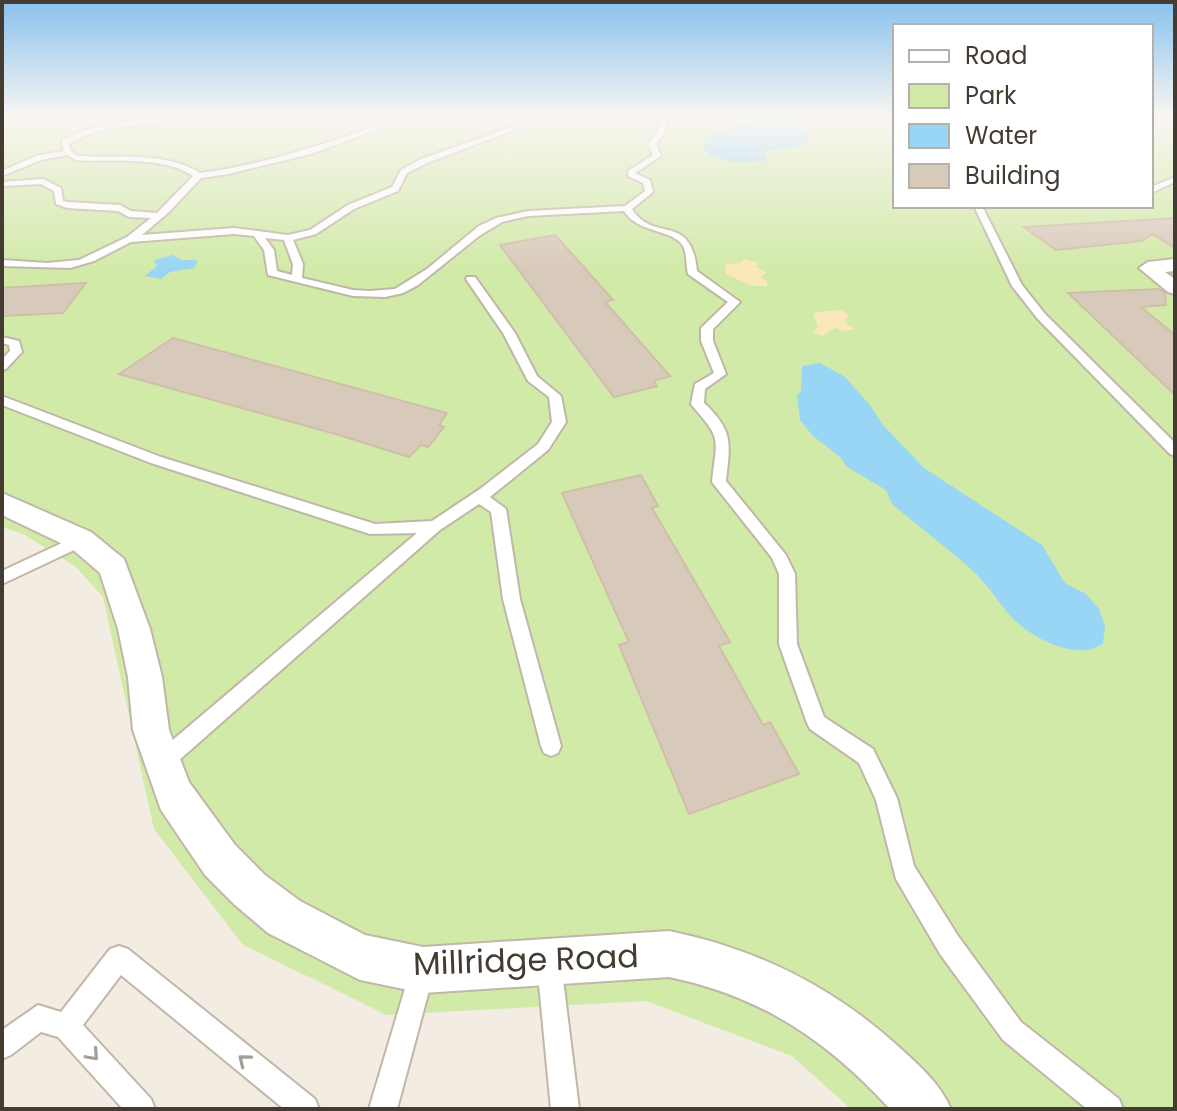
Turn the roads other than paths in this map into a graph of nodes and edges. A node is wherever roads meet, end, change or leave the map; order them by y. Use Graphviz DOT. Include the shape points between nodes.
graph roads {
  1 [pos="189,168"];
  2 [pos="238,168"];
  3 [pos="412,168"];
  4 [pos="637,168"];
  5 [pos="198,176"];
  6 [pos="1175,179"];
  7 [pos="2,184"];
  8 [pos="1153,189"];
  9 [pos="627,208"];
  10 [pos="979,208"];
  11 [pos="157,216"];
  12 [pos="256,233"];
  13 [pos="288,238"];
  14 [pos="130,239"];
  15 [pos="2,263"];
  16 [pos="1175,265"];
  17 [pos="297,278"];
  18 [pos="471,279"];
  19 [pos="1175,288"];
  20 [pos="2,340"];
  21 [pos="2,366"];
  22 [pos="2,400"];
  23 [pos="1175,451"];
  24 [pos="479,497"];
  25 [pos="2,503"];
  26 [pos="435,526"];
  27 [pos="81,540"];
  28 [pos="2,578"];
  29 [pos="551,746"];
  30 [pos="161,763"];
  31 [pos="548,961"];
  32 [pos="423,970"];
  33 [pos="66,1026"];
  34 [pos="2,1046"];
  35 [pos="141,1109"];
  36 [pos="305,1109"];
  37 [pos="383,1109"];
  38 [pos="565,1109"];
  39 [pos="925,1109"];
  40 [pos="1109,1109"];
  1 -- 5 [label="lane"];
  2 -- 5 [label="lane"];
  3 -- 13 [label="lane" via="395,189 351,207 313,232"];
  4 -- 9 [label="lane" via="631,174 647,182 649,192"];
  5 -- 11 [label="lane"];
  6 -- 8 [label="lane"];
  7 -- 11 [label="lane" via="43,181 58,190 59,202 67,205"];
  9 -- 17 [label="lane" via="500,219 398,292 357,292"];
  9 -- 40 [label="lane" via="642,226 682,240 692,272 735,302 707,328 708,351 720,374 699,387 697,404 726,440 719,482 778,555 787,574 788,644 817,723 866,756 886,798 904,871 949,945 1012,1031"];
  10 -- 23 [label="lane" via="1017,286 1033,306"];
  11 -- 14 [label="lane"];
  12 -- 13 [label="lane"];
  12 -- 14 [label="lane"];
  12 -- 17 [label="lane" via="269,250 272,273"];
  13 -- 17 [label="lane" via="298,264"];
  14 -- 15 [label="lane" via="87,261"];
  16 -- 19 [label="street" via="1148,268"];
  18 -- 24 [label="lane" via="509,333 532,378 555,396 559,422 543,447"];
  20 -- 21 [label="lane" via="15,343 16,352"];
  22 -- 26 [label="lane" via="156,460 375,530"];
  24 -- 26 [label="lane"];
  24 -- 29 [label="lane" via="498,509 501,548"];
  25 -- 27 [label="street, Millridge Road"];
  26 -- 30 [label="lane"];
  27 -- 28 [label="lane"];
  27 -- 30 [label="street, Millridge Road" via="113,567 134,629"];
  30 -- 32 [label="street, Millridge Road" via="195,829 250,890 284,917 360,957"];
  31 -- 32 [label="street, Millridge Road"];
  31 -- 38 [label="lane"];
  31 -- 39 [label="street, Millridge Road" via="669,954 753,976 807,1003 865,1047"];
  32 -- 37 [label="lane"];
  33 -- 34 [label="lane" via="38,1018"];
  33 -- 35 [label="lane, one-way"];
  36 -- 33 [label="lane, one-way" via="119,958"];
}
